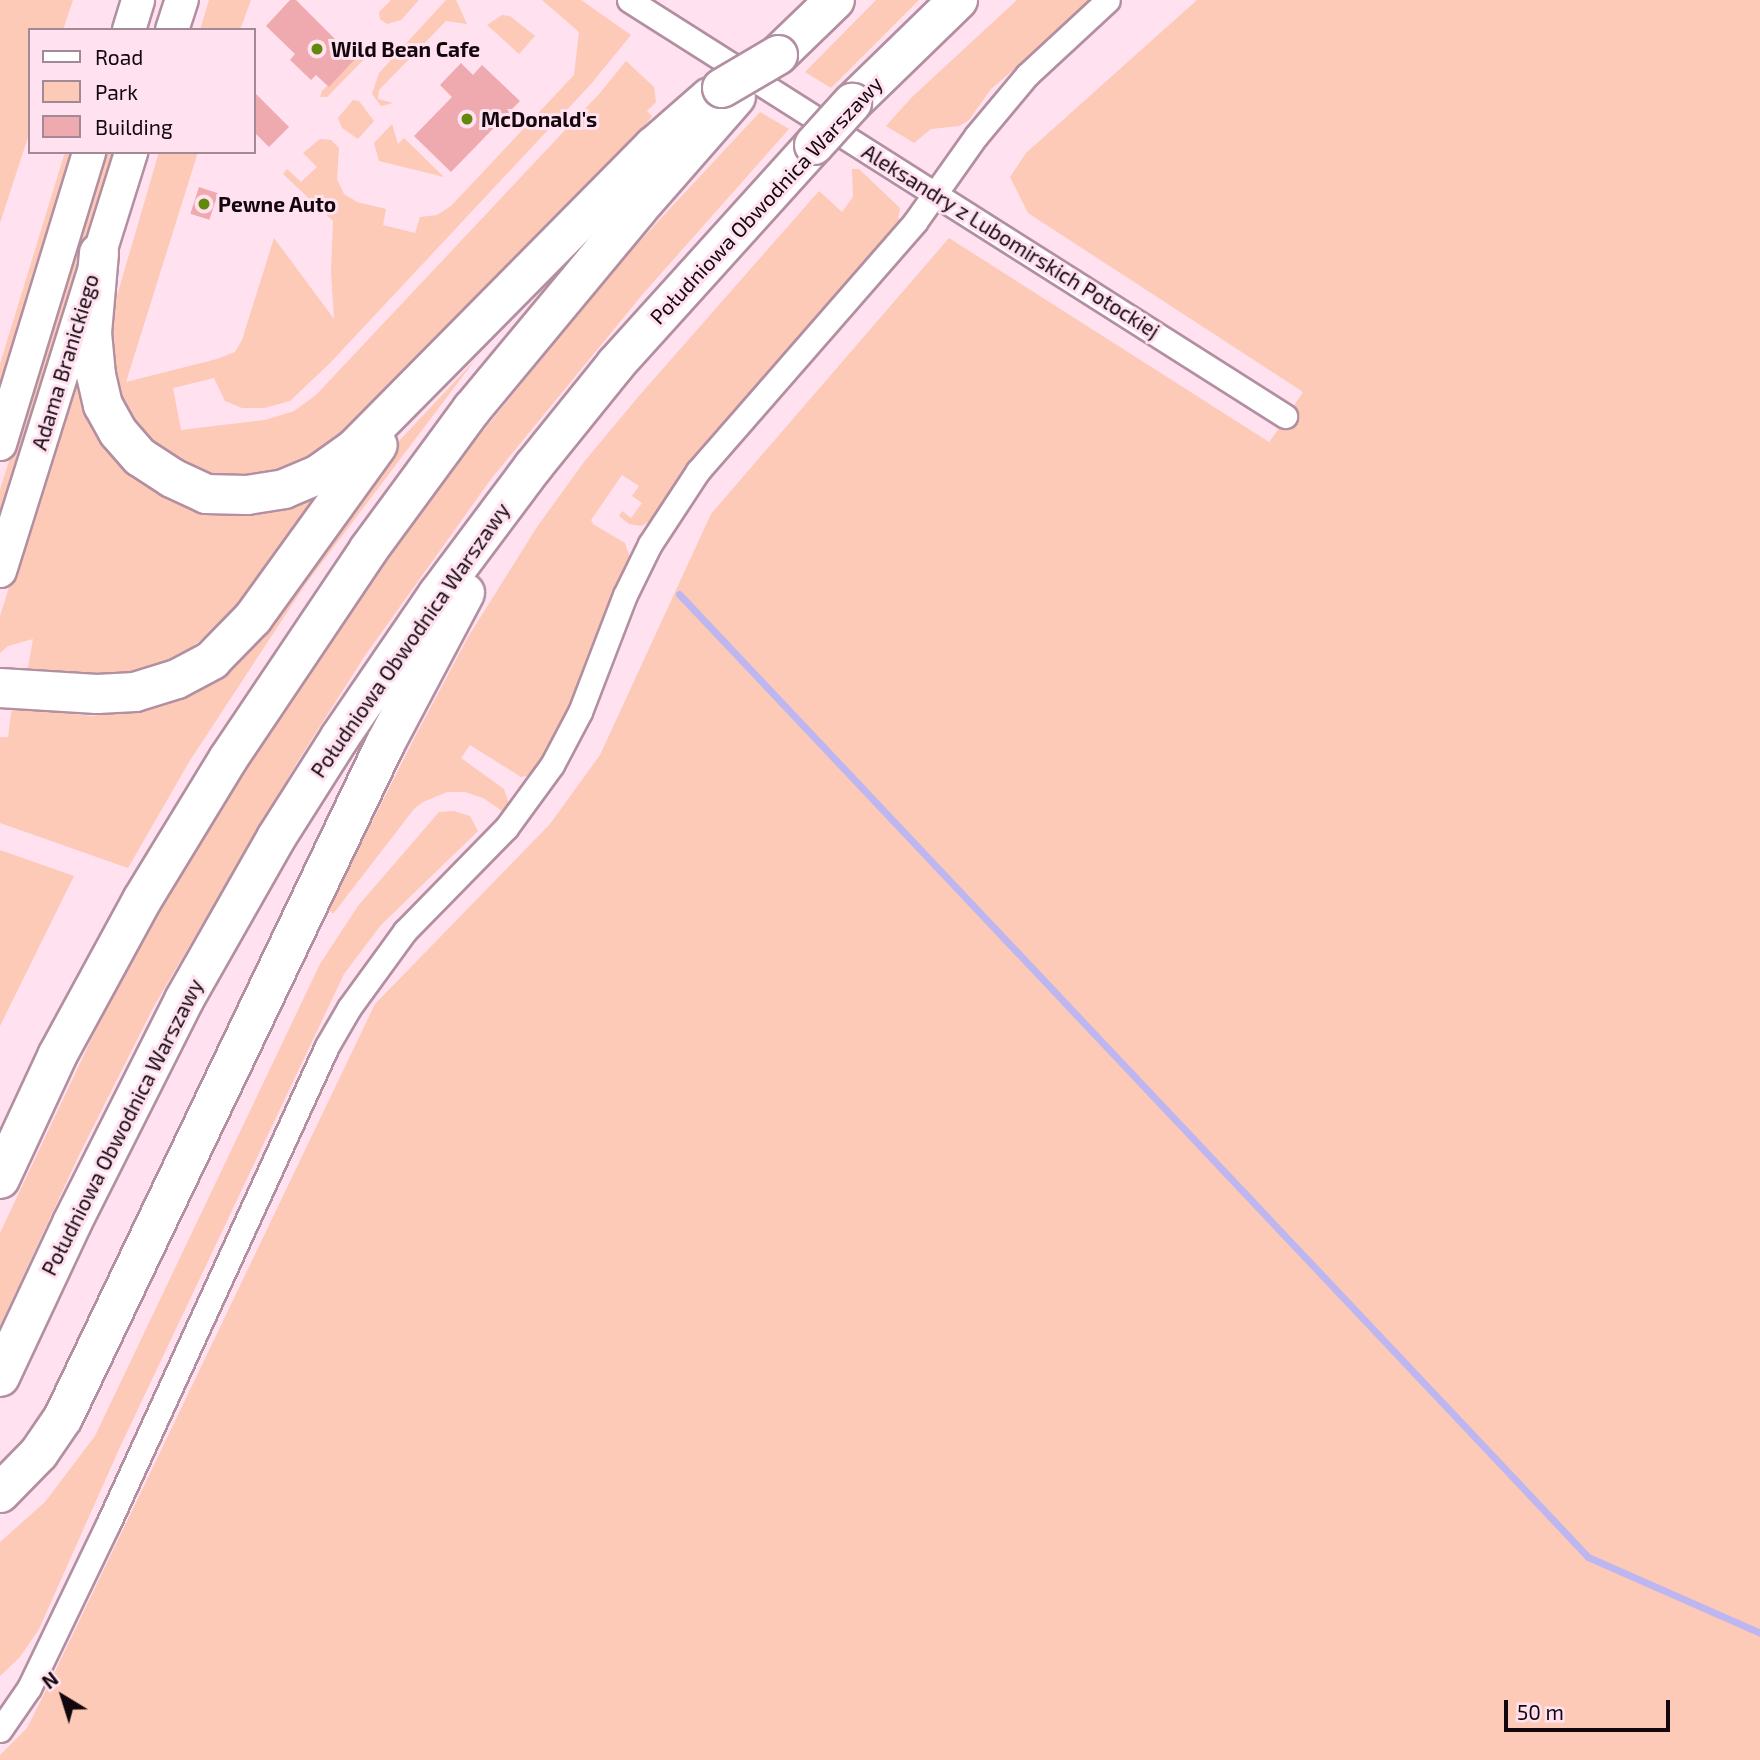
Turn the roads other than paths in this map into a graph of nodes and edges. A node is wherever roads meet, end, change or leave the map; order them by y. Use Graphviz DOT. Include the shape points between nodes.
graph roads {
  1 [pos="138,0"];
  2 [pos="182,0"];
  3 [pos="629,0"];
  4 [pos="835,0"];
  5 [pos="958,0"];
  6 [pos="1108,0"];
  7 [pos="130,28"];
  8 [pos="173,28"];
  9 [pos="729,92"];
  10 [pos="88,154"];
  11 [pos="130,154"];
  12 [pos="936,193"];
  13 [pos="99,253"];
  14 [pos="438,365"];
  15 [pos="1285,416"];
  16 [pos="0,444"];
  17 [pos="533,467"];
  18 [pos="0,571"];
  19 [pos="0,688"];
  20 [pos="0,1179"];
  21 [pos="0,1377"];
  22 [pos="0,1493"];
  23 [pos="0,1730"];
  1 -- 7 [label="main road"];
  2 -- 8 [label="main road"];
  3 -- 12 [label="street, Aleksandry z Lubomirskich Potockiej"];
  4 -- 9 [label="highway, bridge" via="778,55"];
  5 -- 17 [label="highway, Południowa Obwodnica Warszawy, bridge" via="852,103 616,364"];
  6 -- 12 [label="street" via="1034,66"];
  9 -- 14 [label="highway" via="654,146"];
  9 -- 20 [label="highway" via="427,468 228,759 142,900 57,1056"];
  10 -- 16 [label="main road, Adama Branickiego"];
  11 -- 13 [label="main road, Adama Branickiego"];
  12 -- 15 [label="street, Aleksandry z Lubomirskich Potockiej"];
  12 -- 23 [label="street" via="673,505 625,595 580,712 552,765 506,828 405,931 349,1007 327,1045 29,1688"];
  13 -- 14 [label="highway" via="92,333 103,404 118,432 140,457 206,494 247,495 284,489 319,474 354,449"];
  13 -- 18 [label="main road, Adama Branickiego"];
  14 -- 19 [label="highway" via="253,618 212,660 177,679 135,692"];
  17 -- 21 [label="highway, Południowa Obwodnica Warszawy" via="340,737 226,924 124,1116"];
  17 -- 22 [label="highway" via="385,744 63,1418 39,1453"];
}
